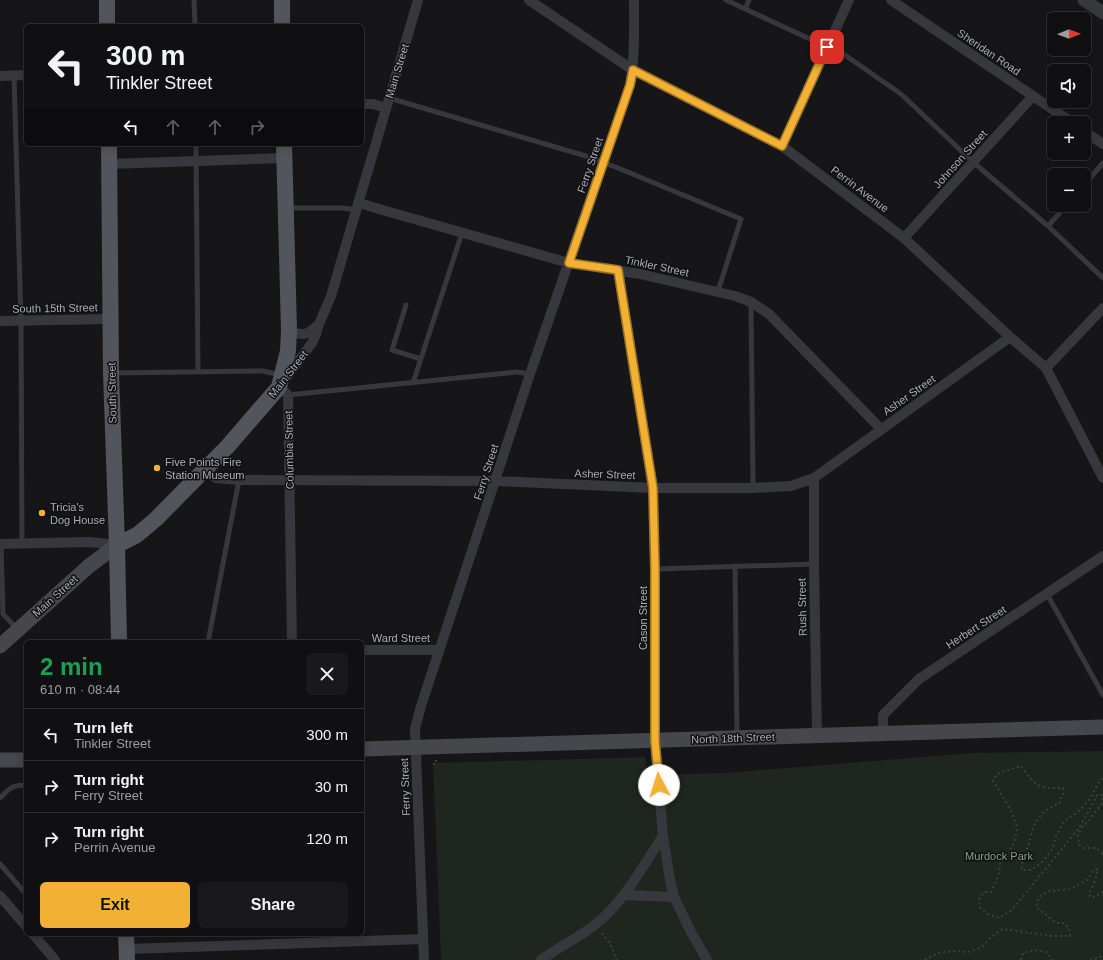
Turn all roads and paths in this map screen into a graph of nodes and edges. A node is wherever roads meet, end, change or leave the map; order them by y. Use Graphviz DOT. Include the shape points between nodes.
graph roads {
  1 [pos="107,0"];
  2 [pos="194,0"];
  3 [pos="282,0"];
  4 [pos="418,0"];
  5 [pos="529,0"];
  6 [pos="634,0"];
  7 [pos="726,0"];
  8 [pos="749,0"];
  9 [pos="848,0"];
  10 [pos="891,0"];
  11 [pos="1084,0"];
  12 [pos="745,9"];
  13 [pos="1103,13"];
  14 [pos="107,24"];
  15 [pos="195,24"];
  16 [pos="282,24"];
  17 [pos="827,47"];
  18 [pos="633,70"];
  19 [pos="14,75"];
  20 [pos="24,75"];
  21 [pos="0,76"];
  22 [pos="1033,96"];
  23 [pos="387,103"];
  24 [pos="364,104"];
  25 [pos="1063,116"];
  26 [pos="1091,136"];
  27 [pos="1103,144"];
  28 [pos="109,146"];
  29 [pos="196,146"];
  30 [pos="782,146"];
  31 [pos="285,151"];
  32 [pos="197,161"];
  33 [pos="604,162"];
  34 [pos="973,162"];
  35 [pos="1103,163"];
  36 [pos="110,164"];
  37 [pos="1091,177"];
  38 [pos="357,206"];
  39 [pos="286,208"];
  40 [pos="1061,212"];
  41 [pos="1048,226"];
  42 [pos="462,233"];
  43 [pos="904,238"];
  44 [pos="569,263"];
  45 [pos="618,270"];
  46 [pos="1103,278"];
  47 [pos="718,291"];
  48 [pos="751,302"];
  49 [pos="406,305"];
  50 [pos="1103,308"];
  51 [pos="111,319"];
  52 [pos="0,321"];
  53 [pos="21,321"];
  54 [pos="319,324"];
  55 [pos="289,330"];
  56 [pos="1010,338"];
  57 [pos="421,359"];
  58 [pos="1046,368"];
  59 [pos="198,371"];
  60 [pos="111,373"];
  61 [pos="530,374"];
  62 [pos="413,383"];
  63 [pos="283,386"];
  64 [pos="881,429"];
  65 [pos="204,470"];
  66 [pos="814,478"];
  67 [pos="1103,478"];
  68 [pos="239,480"];
  69 [pos="289,480"];
  70 [pos="495,482"];
  71 [pos="653,488"];
  72 [pos="753,488"];
  73 [pos="22,543"];
  74 [pos="1,544"];
  75 [pos="117,545"];
  76 [pos="1103,556"];
  77 [pos="814,564"];
  78 [pos="735,566"];
  79 [pos="655,569"];
  80 [pos="1047,594"];
  81 [pos="18,630"];
  82 [pos="119,640"];
  83 [pos="208,640"];
  84 [pos="292,640"];
  85 [pos="0,646"];
  86 [pos="364,650"];
  87 [pos="439,650"];
  88 [pos="1103,695"];
  89 [pos="1103,727"];
  90 [pos="884,734"];
  91 [pos="817,735"];
  92 [pos="737,738"];
  93 [pos="655,741"];
  94 [pos="364,749"];
  95 [pos="0,760"];
  96 [pos="24,760"];
  97 [pos="1103,779"];
  98 [pos="24,784"];
  99 [pos="0,798"];
  100 [pos="663,836"];
  101 [pos="1103,855"];
  102 [pos="0,864"];
  103 [pos="1103,890"];
  104 [pos="24,892"];
  105 [pos="624,895"];
  106 [pos="0,896"];
  107 [pos="674,897"];
  108 [pos="24,923"];
  109 [pos="595,924"];
  110 [pos="35,936"];
  111 [pos="424,939"];
  112 [pos="127,948"];
  113 [pos="1103,955"];
  114 [pos="53,959"];
  115 [pos="424,960"];
  116 [pos="541,960"];
  117 [pos="617,960"];
  118 [pos="707,960"];
  119 [pos="925,960"];
  120 [pos="1021,960"];
  121 [pos="1052,960"];
  122 [pos="1090,960"];
  1 -- 14 [label="main road"];
  2 -- 15 [label="lane"];
  3 -- 16 [label="main road"];
  4 -- 23 [label="street, Main Street"];
  5 -- 18 [label="street, Perrin Avenue"];
  6 -- 18 [label="street, Ferry Street"];
  7 -- 12 [label="lane"];
  8 -- 12 [label="lane"];
  9 -- 17 [label="street"];
  10 -- 22 [label="street, Sheridan Road"];
  11 -- 13 [label="street"];
  12 -- 17 [label="lane"];
  17 -- 30 [label="street"];
  17 -- 34 [label="lane" via="842,53 901,94"];
  18 -- 30 [label="street, Perrin Avenue"];
  18 -- 33 [label="street, Ferry Street"];
  19 -- 20 [label="street"];
  19 -- 21 [label="street"];
  19 -- 53 [label="lane"];
  22 -- 25 [label="street, Sheridan Road"];
  22 -- 34 [label="street, Johnson Street"];
  23 -- 24 [label="street"];
  23 -- 33 [label="lane"];
  23 -- 38 [label="street, Main Street"];
  26 -- 27 [label="street"];
  28 -- 36 [label="main road, South Street"];
  29 -- 32 [label="lane"];
  30 -- 43 [label="street, Perrin Avenue"];
  31 -- 32 [label="street"];
  31 -- 39 [label="main road, Columbia Street"];
  32 -- 36 [label="street"];
  32 -- 59 [label="lane"];
  33 -- 44 [label="street, Ferry Street"];
  33 -- 47 [label="lane" via="742,219"];
  34 -- 41 [label="lane"];
  34 -- 43 [label="street, Johnson Street"];
  35 -- 37 [label="lane"];
  36 -- 51 [label="main road, South Street"];
  38 -- 39 [label="lane"];
  38 -- 42 [label="street, Tinkler Street" via="372,207"];
  38 -- 54 [label="street, Main Street" via="331,296"];
  39 -- 55 [label="main road, Columbia Street"];
  40 -- 41 [label="lane"];
  41 -- 46 [label="lane"];
  42 -- 44 [label="street, Tinkler Street"];
  42 -- 57 [label="lane"];
  43 -- 56 [label="street, Perrin Avenue"];
  44 -- 45 [label="street, Tinkler Street"];
  44 -- 61 [label="street, Ferry Street"];
  45 -- 47 [label="street, Tinkler Street"];
  45 -- 71 [label="street, Cason Street"];
  47 -- 48 [label="street, Tinkler Street"];
  48 -- 64 [label="street, Tinkler Street" via="769,314"];
  48 -- 72 [label="lane"];
  49 -- 57 [label="lane" via="392,350"];
  50 -- 58 [label="street"];
  51 -- 53 [label="street, South 15th Street"];
  51 -- 60 [label="main road, South Street"];
  52 -- 53 [label="street, South 15th Street"];
  53 -- 73 [label="lane"];
  54 -- 55 [label="street" via="304,334"];
  54 -- 63 [label="street, Main Street" via="312,343"];
  55 -- 63 [label="main road, Columbia Street"];
  56 -- 58 [label="street, Perrin Avenue"];
  56 -- 64 [label="street, Asher Street"];
  57 -- 62 [label="lane"];
  58 -- 67 [label="street, Perrin Avenue"];
  59 -- 60 [label="lane"];
  59 -- 63 [label="lane" via="263,371"];
  60 -- 75 [label="main road, South Street"];
  61 -- 62 [label="lane" via="517,372"];
  61 -- 70 [label="street, Ferry Street"];
  62 -- 63 [label="lane"];
  63 -- 65 [label="main road, Main Street"];
  63 -- 69 [label="street, Columbia Street"];
  64 -- 66 [label="street, Asher Street"];
  65 -- 68 [label="street, Asher Street" via="216,478"];
  65 -- 75 [label="main road, Main Street" via="156,519 137,535"];
  66 -- 72 [label="street, Asher Street" via="791,486"];
  66 -- 77 [label="street, Rush Street"];
  68 -- 69 [label="street, Asher Street"];
  68 -- 83 [label="lane"];
  69 -- 70 [label="street, Asher Street"];
  69 -- 84 [label="street, Columbia Street"];
  70 -- 71 [label="street, Asher Street"];
  70 -- 87 [label="street, Ferry Street"];
  71 -- 72 [label="street, Asher Street"];
  71 -- 79 [label="street, Cason Street"];
  73 -- 74 [label="street"];
  73 -- 75 [label="street" via="90,542"];
  74 -- 81 [label="lane" via="3,614"];
  75 -- 81 [label="main road, Main Street" via="89,566"];
  75 -- 82 [label="main road, South Street"];
  76 -- 80 [label="street, Herbert Street"];
  77 -- 78 [label="lane"];
  77 -- 91 [label="street, Rush Street"];
  78 -- 79 [label="lane"];
  78 -- 92 [label="lane"];
  79 -- 93 [label="street, Cason Street"];
  80 -- 88 [label="lane"];
  80 -- 90 [label="street, Herbert Street" via="919,679 883,715"];
  81 -- 85 [label="main road, Main Street"];
  86 -- 87 [label="street, Ward Street"];
  87 -- 111 [label="street, Ferry Street" via="415,729"];
  89 -- 90 [label="main road, North 18th Street"];
  90 -- 91 [label="main road, North 18th Street"];
  91 -- 92 [label="main road, North 18th Street"];
  92 -- 93 [label="main road, North 18th Street"];
  93 -- 94 [label="main road, North 18th Street"];
  93 -- 100 [label="street, Cason Street"];
  95 -- 96 [label="main road"];
  97 -- 101 [label="path" via="1077,813 1065,820 1052,850 1040,864 1031,870 1022,870 1021,862 1028,848 1032,830 1040,815 1060,803 1064,788 1050,788 1038,784 1020,766 997,774 993,781 1017,829 1015,840 1005,860 1000,861 998,877 991,892 984,892 979,899 980,908 999,918 1011,911 1079,828 1098,794 1102,795 1102,803 1078,835 1079,845 1084,848 1097,848"];
  98 -- 99 [label="lane" via="12,786"];
  100 -- 105 [label="street"];
  100 -- 107 [label="street, Cason Street"];
  102 -- 104 [label="lane"];
  103 -- 119 [label="path" via="1092,898 1090,895 1098,869 1094,870 1087,880 1074,887 1048,891 1040,897 1036,907 1056,923 1066,925 1070,936 1003,929 982,947 968,952 939,953"];
  105 -- 107 [label="street"];
  105 -- 109 [label="street"];
  106 -- 108 [label="street"];
  107 -- 118 [label="street, Cason Street"];
  109 -- 116 [label="street"];
  109 -- 117 [label="path" via="611,946"];
  110 -- 114 [label="street"];
  111 -- 112 [label="street"];
  111 -- 115 [label="street, Ferry Street"];
  113 -- 122 [label="path"];
  120 -- 121 [label="path" via="1023,954 1034,950 1046,952"];
}
